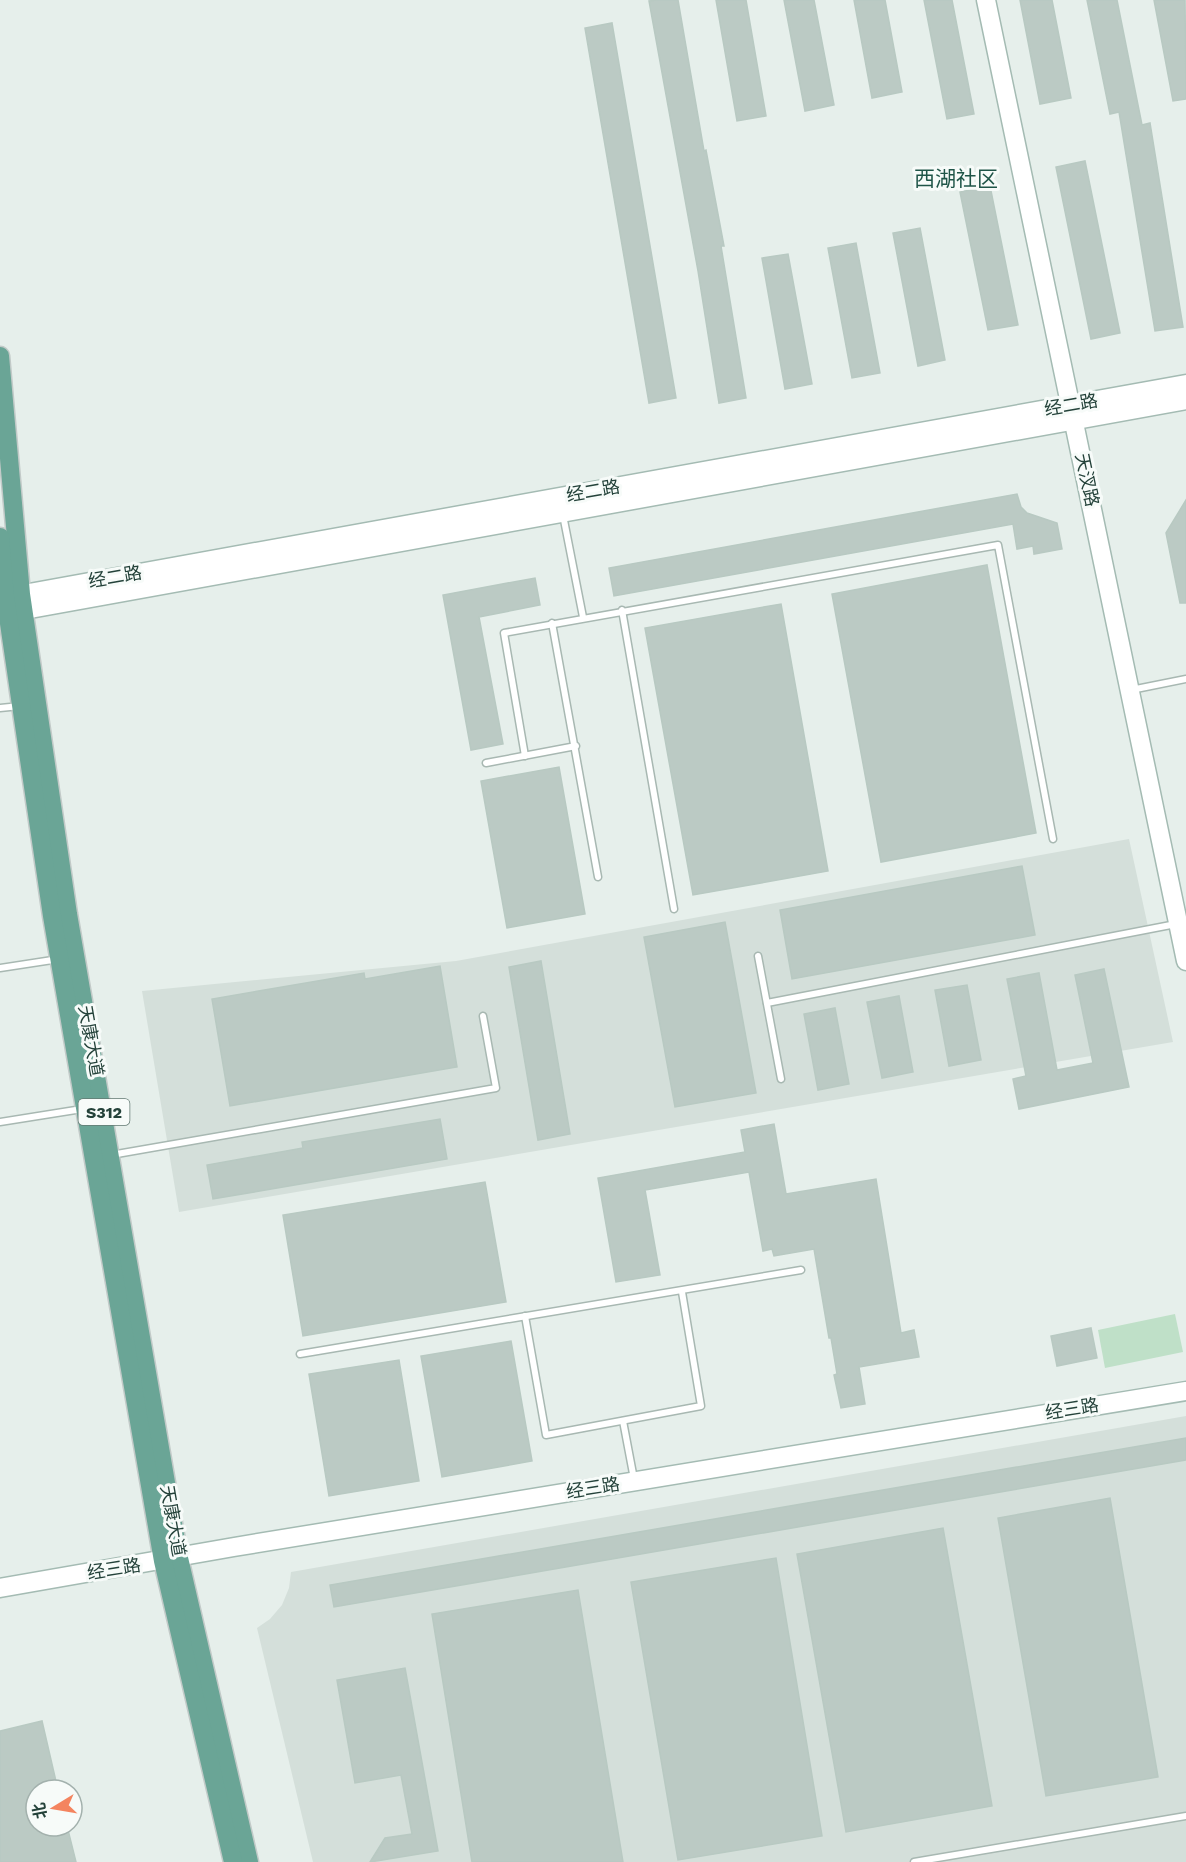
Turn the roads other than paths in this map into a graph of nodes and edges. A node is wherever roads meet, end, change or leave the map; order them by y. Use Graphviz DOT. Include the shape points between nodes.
graph roads {
  1 [pos="986,0"];
  2 [pos="0,356"];
  3 [pos="1186,384"];
  4 [pos="1186,400"];
  5 [pos="1073,413"];
  6 [pos="562,505"];
  7 [pos="4,538"];
  8 [pos="10,605"];
  9 [pos="622,610"];
  10 [pos="583,617"];
  11 [pos="552,623"];
  12 [pos="1186,679"];
  13 [pos="1130,691"];
  14 [pos="29,704"];
  15 [pos="0,708"];
  16 [pos="576,746"];
  17 [pos="525,756"];
  18 [pos="486,763"];
  19 [pos="1053,839"];
  20 [pos="598,877"];
  21 [pos="674,909"];
  22 [pos="1178,924"];
  23 [pos="758,956"];
  24 [pos="68,957"];
  25 [pos="1186,962"];
  26 [pos="0,968"];
  27 [pos="767,1003"];
  28 [pos="483,1016"];
  29 [pos="781,1079"];
  30 [pos="94,1107"];
  31 [pos="0,1122"];
  32 [pos="103,1157"];
  33 [pos="801,1270"];
  34 [pos="682,1292"];
  35 [pos="525,1316"];
  36 [pos="300,1354"];
  37 [pos="1186,1391"];
  38 [pos="623,1420"];
  39 [pos="634,1482"];
  40 [pos="171,1560"];
  41 [pos="0,1588"];
  42 [pos="1186,1816"];
  43 [pos="233,1862"];
  44 [pos="249,1862"];
  45 [pos="914,1862"];
  1 -- 5 [label="street, 天汊路"];
  2 -- 7 [label="main road, 天康大道 / S312"];
  3 -- 5 [label="street, 经二路"];
  4 -- 5 [label="street, 经二路"];
  5 -- 6 [label="street, 经二路"];
  5 -- 13 [label="street, 天汊路"];
  6 -- 8 [label="street, 经二路"];
  6 -- 10 [label="lane"];
  7 -- 8 [label="main road, 天康大道 / S312"];
  8 -- 14 [label="main road, 天康大道 / S312"];
  9 -- 10 [label="lane"];
  9 -- 19 [label="lane" via="998,545"];
  9 -- 21 [label="lane"];
  10 -- 11 [label="lane"];
  11 -- 16 [label="lane"];
  11 -- 17 [label="lane" via="504,633"];
  12 -- 13 [label="lane"];
  13 -- 22 [label="street, 天汊路"];
  14 -- 15 [label="lane"];
  14 -- 24 [label="main road, 天康大道 / S312"];
  16 -- 17 [label="lane"];
  16 -- 20 [label="lane"];
  17 -- 18 [label="lane"];
  22 -- 25 [label="street, 天汊路"];
  22 -- 27 [label="lane"];
  23 -- 27 [label="lane"];
  24 -- 26 [label="lane"];
  24 -- 30 [label="main road, 天康大道 / S312"];
  27 -- 29 [label="lane"];
  28 -- 32 [label="lane" via="496,1088"];
  30 -- 31 [label="lane"];
  30 -- 32 [label="main road, 天康大道 / S312"];
  32 -- 40 [label="main road, 天康大道 / S312"];
  33 -- 34 [label="lane"];
  34 -- 35 [label="lane"];
  34 -- 38 [label="lane" via="701,1406"];
  35 -- 36 [label="lane"];
  35 -- 38 [label="lane" via="546,1435"];
  37 -- 39 [label="street, 经三路"];
  38 -- 39 [label="lane"];
  39 -- 40 [label="street, 经三路"];
  40 -- 41 [label="street, 经三路"];
  40 -- 43 [label="main road, 天康大道 / S312"];
  40 -- 44 [label="main road, 天康大道 / S312"];
  42 -- 45 [label="lane"];
}
